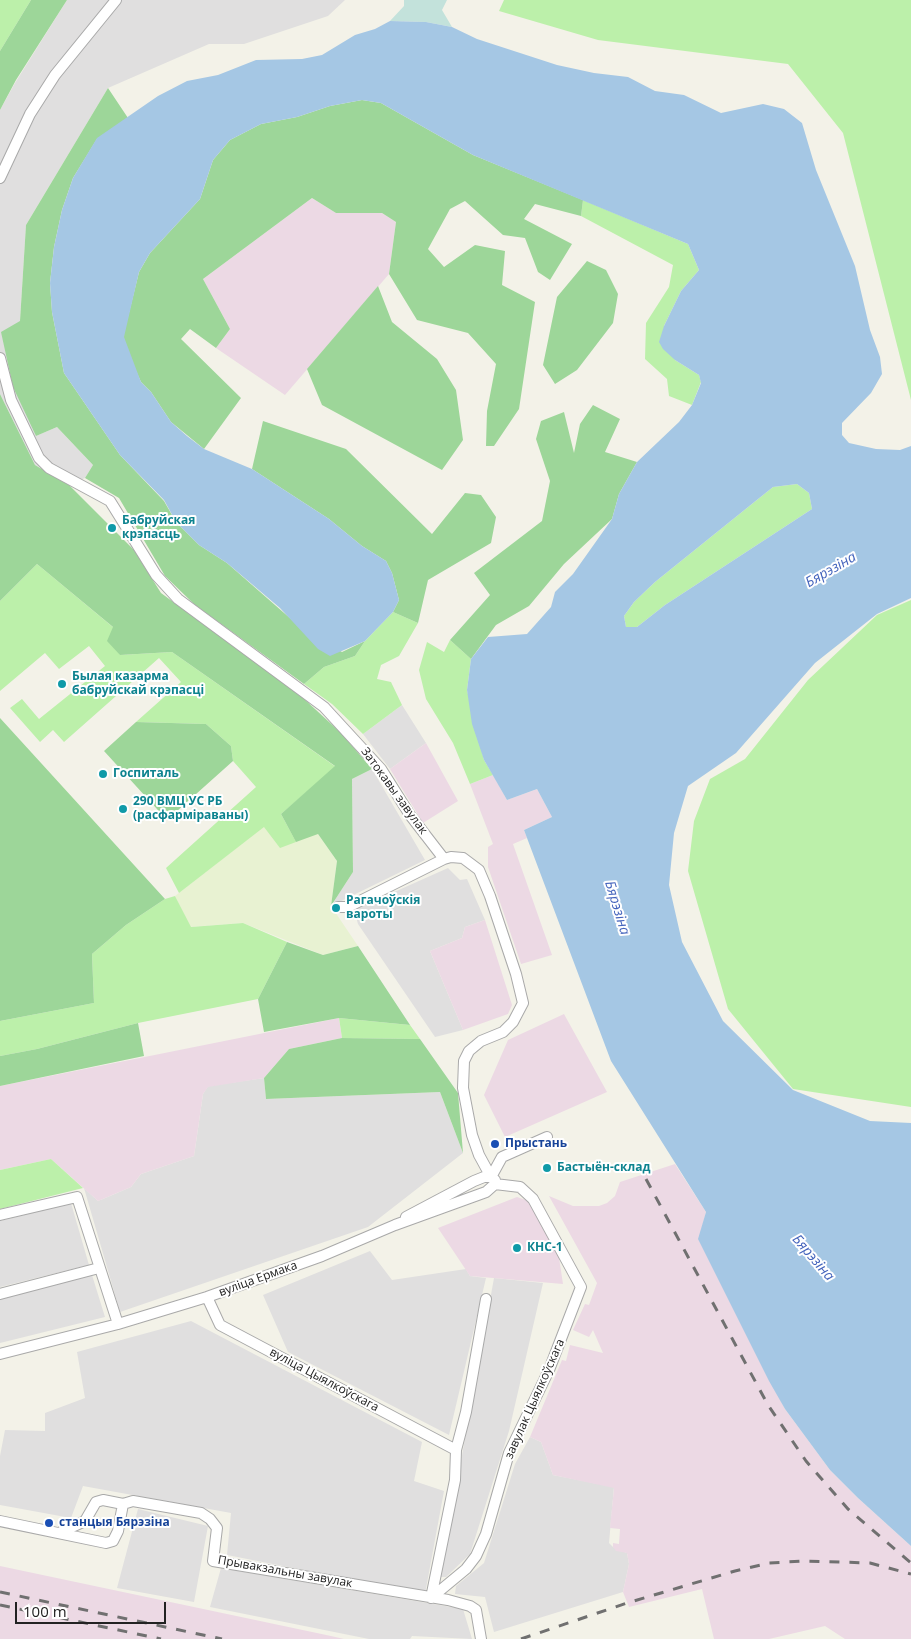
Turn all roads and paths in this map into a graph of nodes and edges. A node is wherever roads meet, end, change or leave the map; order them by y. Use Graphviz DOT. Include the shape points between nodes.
graph roads {
  1 [pos="116,0"];
  2 [pos="0,178"];
  3 [pos="0,358"];
  4 [pos="444,859"];
  5 [pos="338,907"];
  6 [pos="546,1137"];
  7 [pos="493,1180"];
  8 [pos="0,1216"];
  9 [pos="395,1225"];
  10 [pos="99,1268"];
  11 [pos="0,1294"];
  12 [pos="207,1297"];
  13 [pos="486,1299"];
  14 [pos="118,1324"];
  15 [pos="0,1354"];
  16 [pos="456,1450"];
  17 [pos="123,1504"];
  18 [pos="0,1521"];
  19 [pos="60,1532"];
  20 [pos="431,1598"];
  21 [pos="482,1639"];
  1 -- 2 [label="street" via="55,75 30,114"];
  3 -- 4 [label="street, Затокавы завулак" via="11,400 39,458 49,468 110,501 156,575 178,599 336,718 381,769 410,815"];
  4 -- 5 [label="street" via="348,907"];
  4 -- 7 [label="street" via="463,858 479,870 521,993 521,1010 513,1022 503,1032 481,1041 464,1061 463,1088 472,1135"];
  6 -- 7 [label="street" via="502,1157"];
  7 -- 9 [label="street, вуліца Ермака" via="486,1192"];
  7 -- 9 [label="street, вуліца Ермака" via="484,1176 420,1208"];
  7 -- 20 [label="street, завулак Цыялкоўскага" via="520,1187 533,1199 581,1287 550,1370 509,1453 486,1534 476,1556"];
  8 -- 10 [label="street" via="77,1197"];
  9 -- 12 [label="street, вуліца Ермака" via="322,1256"];
  10 -- 11 [label="street"];
  10 -- 14 [label="street"];
  12 -- 14 [label="street, вуліца Ермака"];
  12 -- 16 [label="street, вуліца Цыялкоўскага" via="220,1325"];
  13 -- 16 [label="street"];
  14 -- 15 [label="street, вуліца Ермака"];
  16 -- 20 [label="street" via="454,1480"];
  17 -- 19 [label="street, Прывакзальны завулак" via="103,1500 96,1502 84,1521"];
  17 -- 19 [label="street" via="113,1541 106,1543"];
  17 -- 20 [label="street, Прывакзальны завулак" via="133,1501 201,1513 218,1528 212,1561"];
  18 -- 19 [label="street"];
  20 -- 21 [label="street" via="476,1610"];
}
